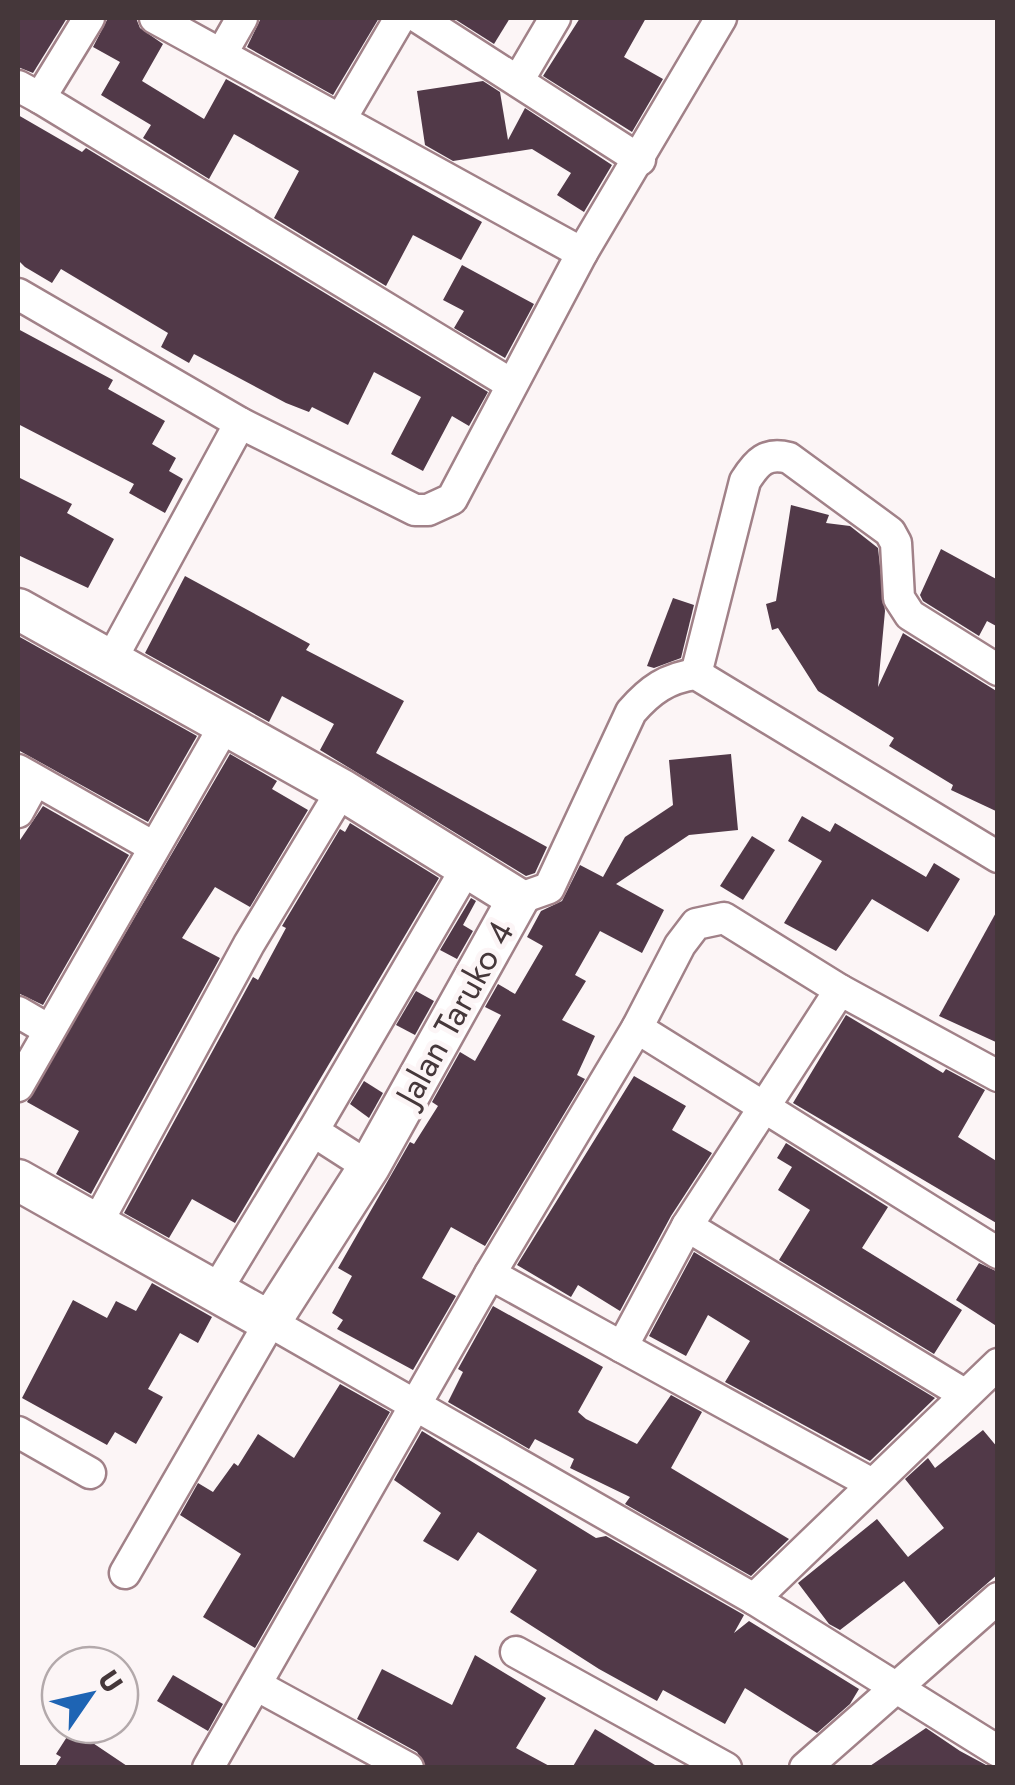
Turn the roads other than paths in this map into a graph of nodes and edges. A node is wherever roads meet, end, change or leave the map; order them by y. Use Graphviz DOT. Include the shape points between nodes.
graph roads {
  1 [pos="89,18"];
  2 [pos="155,18"];
  3 [pos="242,18"];
  4 [pos="400,18"];
  5 [pos="419,18"];
  6 [pos="556,18"];
  7 [pos="721,18"];
  8 [pos="222,53"];
  9 [pos="518,81"];
  10 [pos="29,92"];
  11 [pos="342,117"];
  12 [pos="640,160"];
  13 [pos="582,253"];
  14 [pos="18,294"];
  15 [pos="512,384"];
  16 [pos="240,422"];
  17 [pos="18,609"];
  18 [pos="110,662"];
  19 [pos="998,670"];
  20 [pos="696,674"];
  21 [pos="224,725"];
  22 [pos="26,775"];
  23 [pos="342,790"];
  24 [pos="18,812"];
  25 [pos="152,846"];
  26 [pos="998,856"];
  27 [pos="468,868"];
  28 [pos="518,899"];
  29 [pos="840,990"];
  30 [pos="18,1012"];
  31 [pos="636,1028"];
  32 [pos="49,1030"];
  33 [pos="998,1076"];
  34 [pos="18,1086"];
  35 [pos="764,1106"];
  36 [pos="314,1131"];
  37 [pos="369,1167"];
  38 [pos="18,1180"];
  39 [pos="96,1225"];
  40 [pos="687,1226"];
  41 [pos="998,1253"];
  42 [pos="490,1274"];
  43 [pos="216,1291"];
  44 [pos="270,1322"];
  45 [pos="622,1347"];
  46 [pos="998,1364"];
  47 [pos="964,1394"];
  48 [pos="415,1407"];
  49 [pos="18,1432"];
  50 [pos="90,1473"];
  51 [pos="872,1484"];
  52 [pos="126,1573"];
  53 [pos="998,1598"];
  54 [pos="754,1599"];
  55 [pos="516,1652"];
  56 [pos="256,1685"];
  57 [pos="896,1688"];
  58 [pos="998,1751"];
  59 [pos="208,1768"];
  60 [pos="408,1768"];
  61 [pos="726,1768"];
  62 [pos="806,1768"];
  1 -- 10 [label="street"];
  2 -- 8 [label="street"];
  3 -- 8 [label="street"];
  4 -- 11 [label="street"];
  5 -- 9 [label="street"];
  6 -- 9 [label="street"];
  7 -- 12 [label="street"];
  8 -- 11 [label="street"];
  9 -- 12 [label="street"];
  10 -- 15 [label="street"];
  11 -- 13 [label="street"];
  12 -- 13 [label="street"];
  13 -- 15 [label="street"];
  14 -- 16 [label="street"];
  15 -- 16 [label="street" via="452,499 428,510 415,510"];
  16 -- 18 [label="street"];
  17 -- 18 [label="street, Jalan Taruko 4"];
  18 -- 21 [label="street, Jalan Taruko 4"];
  19 -- 20 [label="street" via="903,607 896,542 883,524 776,455 746,481"];
  20 -- 26 [label="street"];
  20 -- 28 [label="street" via="649,691 631,712 548,888"];
  21 -- 23 [label="street, Jalan Taruko 4"];
  21 -- 25 [label="street"];
  22 -- 24 [label="street"];
  22 -- 25 [label="street"];
  23 -- 27 [label="street, Jalan Taruko 4"];
  23 -- 39 [label="street" via="249,944"];
  25 -- 32 [label="street"];
  27 -- 28 [label="street, Jalan Taruko 4"];
  27 -- 36 [label="street"];
  28 -- 37 [label="street, Jalan Taruko 4"];
  29 -- 31 [label="street" via="724,918 707,919 680,944"];
  29 -- 33 [label="street"];
  29 -- 35 [label="street"];
  30 -- 32 [label="street"];
  31 -- 35 [label="street"];
  31 -- 42 [label="street"];
  32 -- 34 [label="street"];
  35 -- 40 [label="street"];
  35 -- 41 [label="street"];
  36 -- 37 [label="street"];
  36 -- 43 [label="street"];
  37 -- 44 [label="street, Jalan Taruko 4"];
  38 -- 39 [label="street"];
  39 -- 43 [label="street"];
  40 -- 45 [label="street"];
  40 -- 47 [label="street"];
  42 -- 45 [label="street"];
  42 -- 48 [label="street"];
  43 -- 44 [label="street"];
  44 -- 48 [label="street"];
  44 -- 52 [label="street, Jalan Taruko 4"];
  45 -- 51 [label="street"];
  46 -- 47 [label="street"];
  47 -- 51 [label="street"];
  48 -- 54 [label="street"];
  48 -- 56 [label="street"];
  49 -- 50 [label="street"];
  51 -- 54 [label="street"];
  53 -- 57 [label="street"];
  54 -- 57 [label="street"];
  55 -- 61 [label="street"];
  56 -- 59 [label="street"];
  56 -- 60 [label="street"];
  57 -- 58 [label="street"];
  57 -- 62 [label="street"];
}
